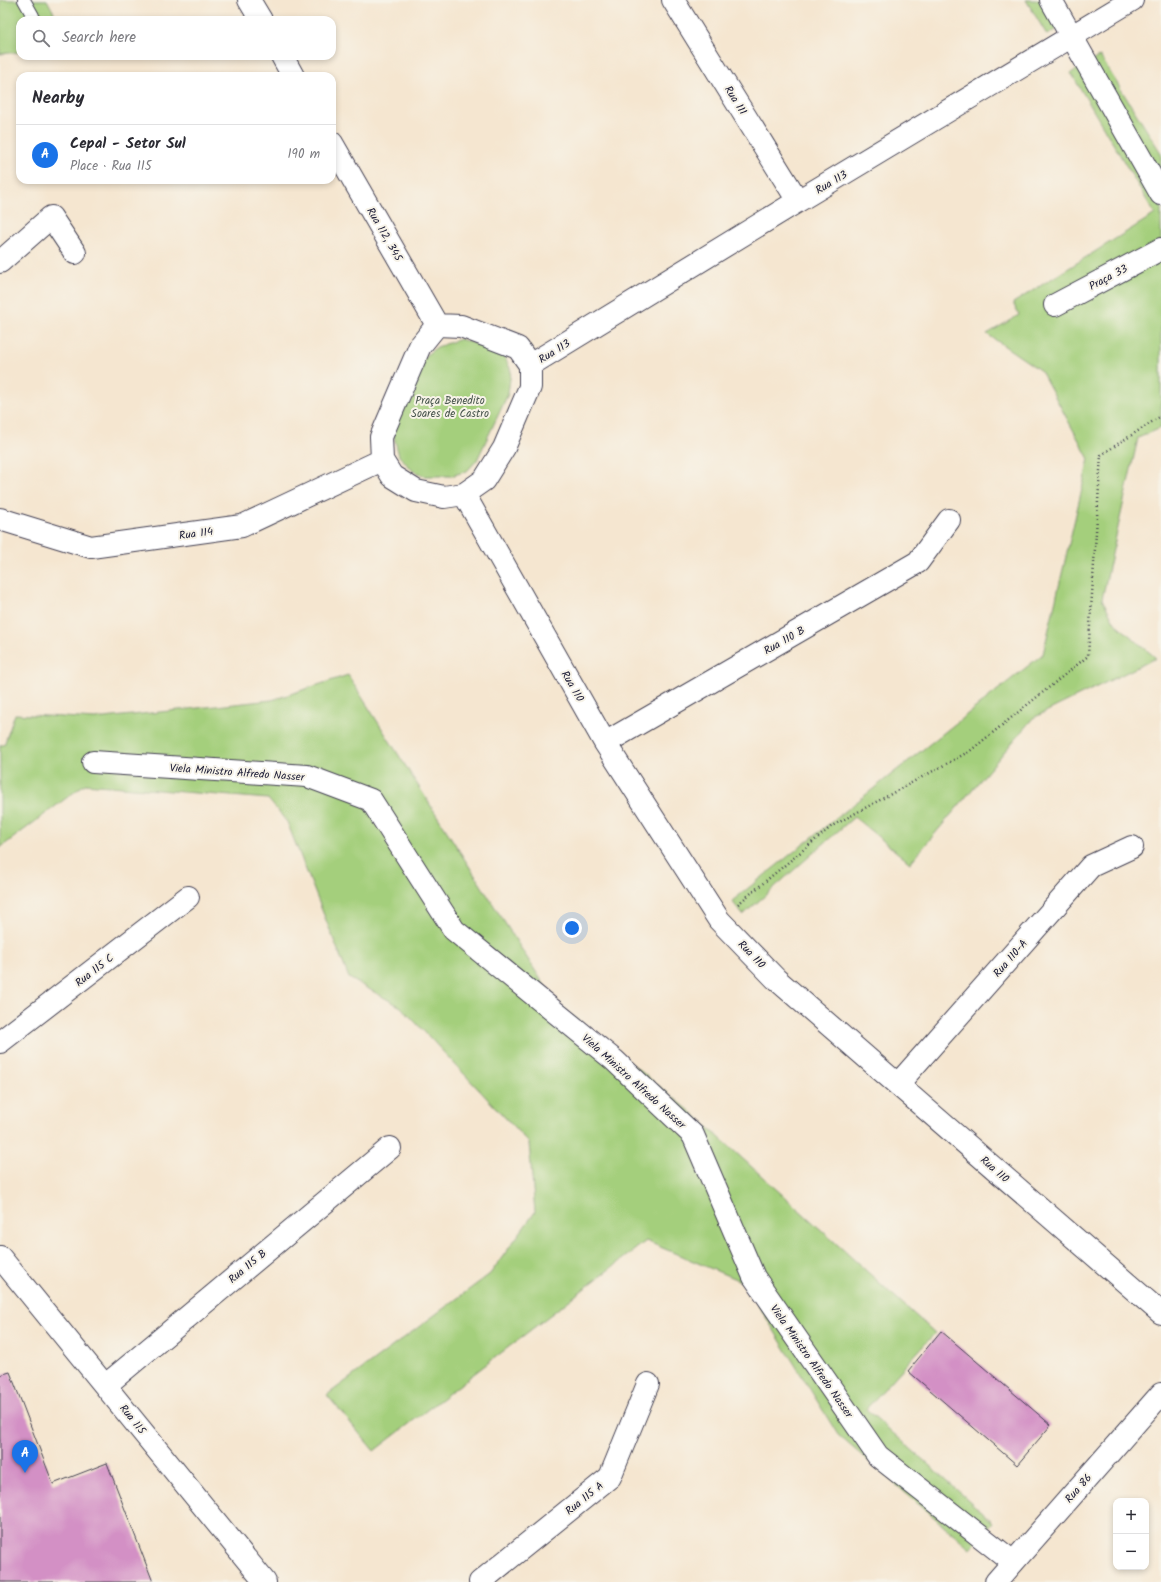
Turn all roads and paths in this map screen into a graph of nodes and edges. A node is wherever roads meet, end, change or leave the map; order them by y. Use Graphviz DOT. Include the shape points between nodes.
graph roads {
  1 [pos="24,0"];
  2 [pos="249,0"];
  3 [pos="673,0"];
  4 [pos="1051,0"];
  5 [pos="1132,0"];
  6 [pos="33,16"];
  7 [pos="259,16"];
  8 [pos="1073,37"];
  9 [pos="284,60"];
  10 [pos="291,72"];
  11 [pos="336,150"];
  12 [pos="1161,194"];
  13 [pos="798,201"];
  14 [pos="1161,249"];
  15 [pos="75,253"];
  16 [pos="0,262"];
  17 [pos="1055,305"];
  18 [pos="437,325"];
  19 [pos="530,365"];
  20 [pos="1161,416"];
  21 [pos="382,460"];
  22 [pos="464,494"];
  23 [pos="0,519"];
  24 [pos="949,520"];
  25 [pos="605,743"];
  26 [pos="93,762"];
  27 [pos="1132,847"];
  28 [pos="188,898"];
  29 [pos="719,920"];
  30 [pos="0,1042"];
  31 [pos="898,1084"];
  32 [pos="390,1148"];
  33 [pos="0,1257"];
  34 [pos="1161,1313"];
  35 [pos="648,1384"];
  36 [pos="106,1385"];
  37 [pos="1161,1394"];
  38 [pos="1014,1562"];
  39 [pos="266,1582"];
  40 [pos="480,1582"];
  41 [pos="996,1582"];
  1 -- 6 [label="lane"];
  2 -- 7 [label="street"];
  3 -- 13 [label="street, Rua 111"];
  4 -- 8 [label="street"];
  5 -- 8 [label="street, Rua 113"];
  8 -- 12 [label="street"];
  8 -- 13 [label="street, Rua 113"];
  9 -- 10 [label="street"];
  11 -- 18 [label="street, Rua 112, 345"];
  13 -- 19 [label="street, Rua 113"];
  14 -- 17 [label="street, Praça 33"];
  15 -- 16 [label="street" via="51,217"];
  18 -- 19 [label="street" via="461,326 518,348"];
  18 -- 21 [label="street" via="420,346 381,437"];
  19 -- 22 [label="street" via="530,386 504,448 484,480"];
  20 -- 29 [label="path" via="1101,455 1088,656 970,751 832,826"];
  21 -- 22 [label="street" via="392,476 416,491 444,496"];
  21 -- 23 [label="street, Rua 114" via="242,526 91,547"];
  22 -- 25 [label="street, Rua 110"];
  24 -- 25 [label="street, Rua 110 B" via="918,562"];
  25 -- 29 [label="street, Rua 110"];
  26 -- 38 [label="street, Viela Ministro Alfredo Nasser" via="307,776 371,800 454,930 614,1060 693,1135 754,1278 878,1456"];
  27 -- 31 [label="street, Rua 110-A" via="1091,866"];
  28 -- 30 [label="street, Rua 115 C"];
  29 -- 31 [label="street, Rua 110" via="776,979"];
  31 -- 34 [label="street, Rua 110"];
  32 -- 36 [label="street, Rua 115 B"];
  33 -- 36 [label="street, Rua 115"];
  35 -- 40 [label="street, Rua 115 A" via="610,1477"];
  36 -- 39 [label="street, Rua 115"];
  37 -- 38 [label="street, Rua 86"];
  38 -- 41 [label="street, Rua 86"];
}
